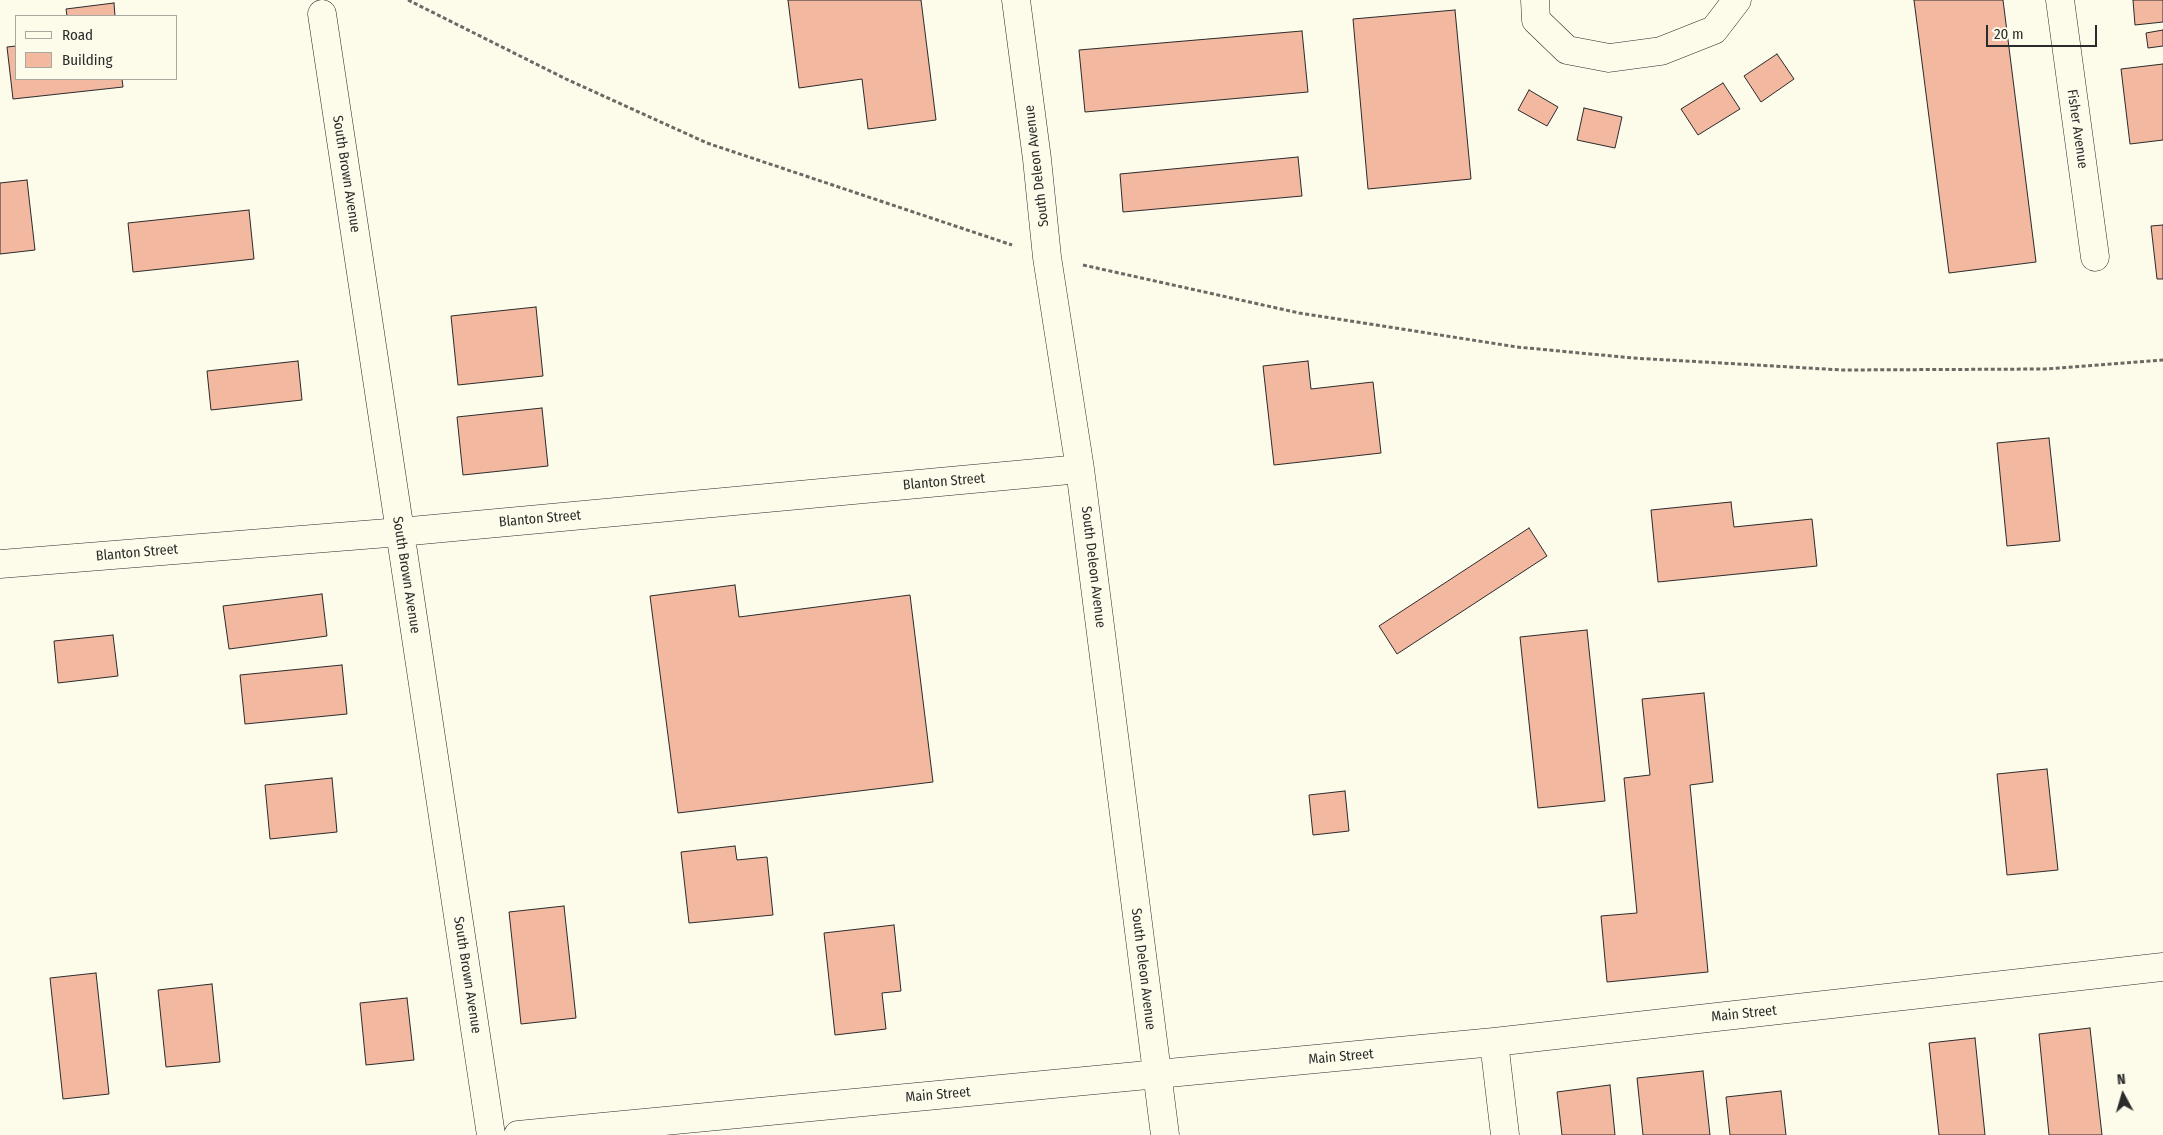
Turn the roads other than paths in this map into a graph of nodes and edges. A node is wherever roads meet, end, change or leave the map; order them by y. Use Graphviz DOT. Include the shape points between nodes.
graph roads {
  1 [pos="1016,0"];
  2 [pos="1535,0"];
  3 [pos="1737,0"];
  4 [pos="2060,0"];
  5 [pos="322,14"];
  6 [pos="2095,257"];
  7 [pos="1080,469"];
  8 [pos="400,532"];
  9 [pos="0,564"];
  10 [pos="2163,967"];
  11 [pos="1494,1042"];
  12 [pos="1156,1074"];
  13 [pos="491,1135"];
  14 [pos="518,1135"];
  15 [pos="1165,1135"];
  16 [pos="1505,1135"];
  1 -- 7 [label="street, South Deleon Avenue" via="1047,258"];
  2 -- 3 [label="street" via="1536,20 1567,50 1610,58 1661,51 1714,30"];
  4 -- 6 [label="street, Fisher Avenue"];
  5 -- 8 [label="street, South Brown Avenue"];
  7 -- 8 [label="street, Blanton Street"];
  7 -- 12 [label="street, South Deleon Avenue"];
  8 -- 9 [label="street, Blanton Street"];
  8 -- 13 [label="street, South Brown Avenue"];
  10 -- 11 [label="street, Main Street"];
  11 -- 12 [label="street, Main Street"];
  11 -- 16 [label="street"];
  12 -- 14 [label="street, Main Street"];
  12 -- 15 [label="street, South Deleon Avenue"];
}
